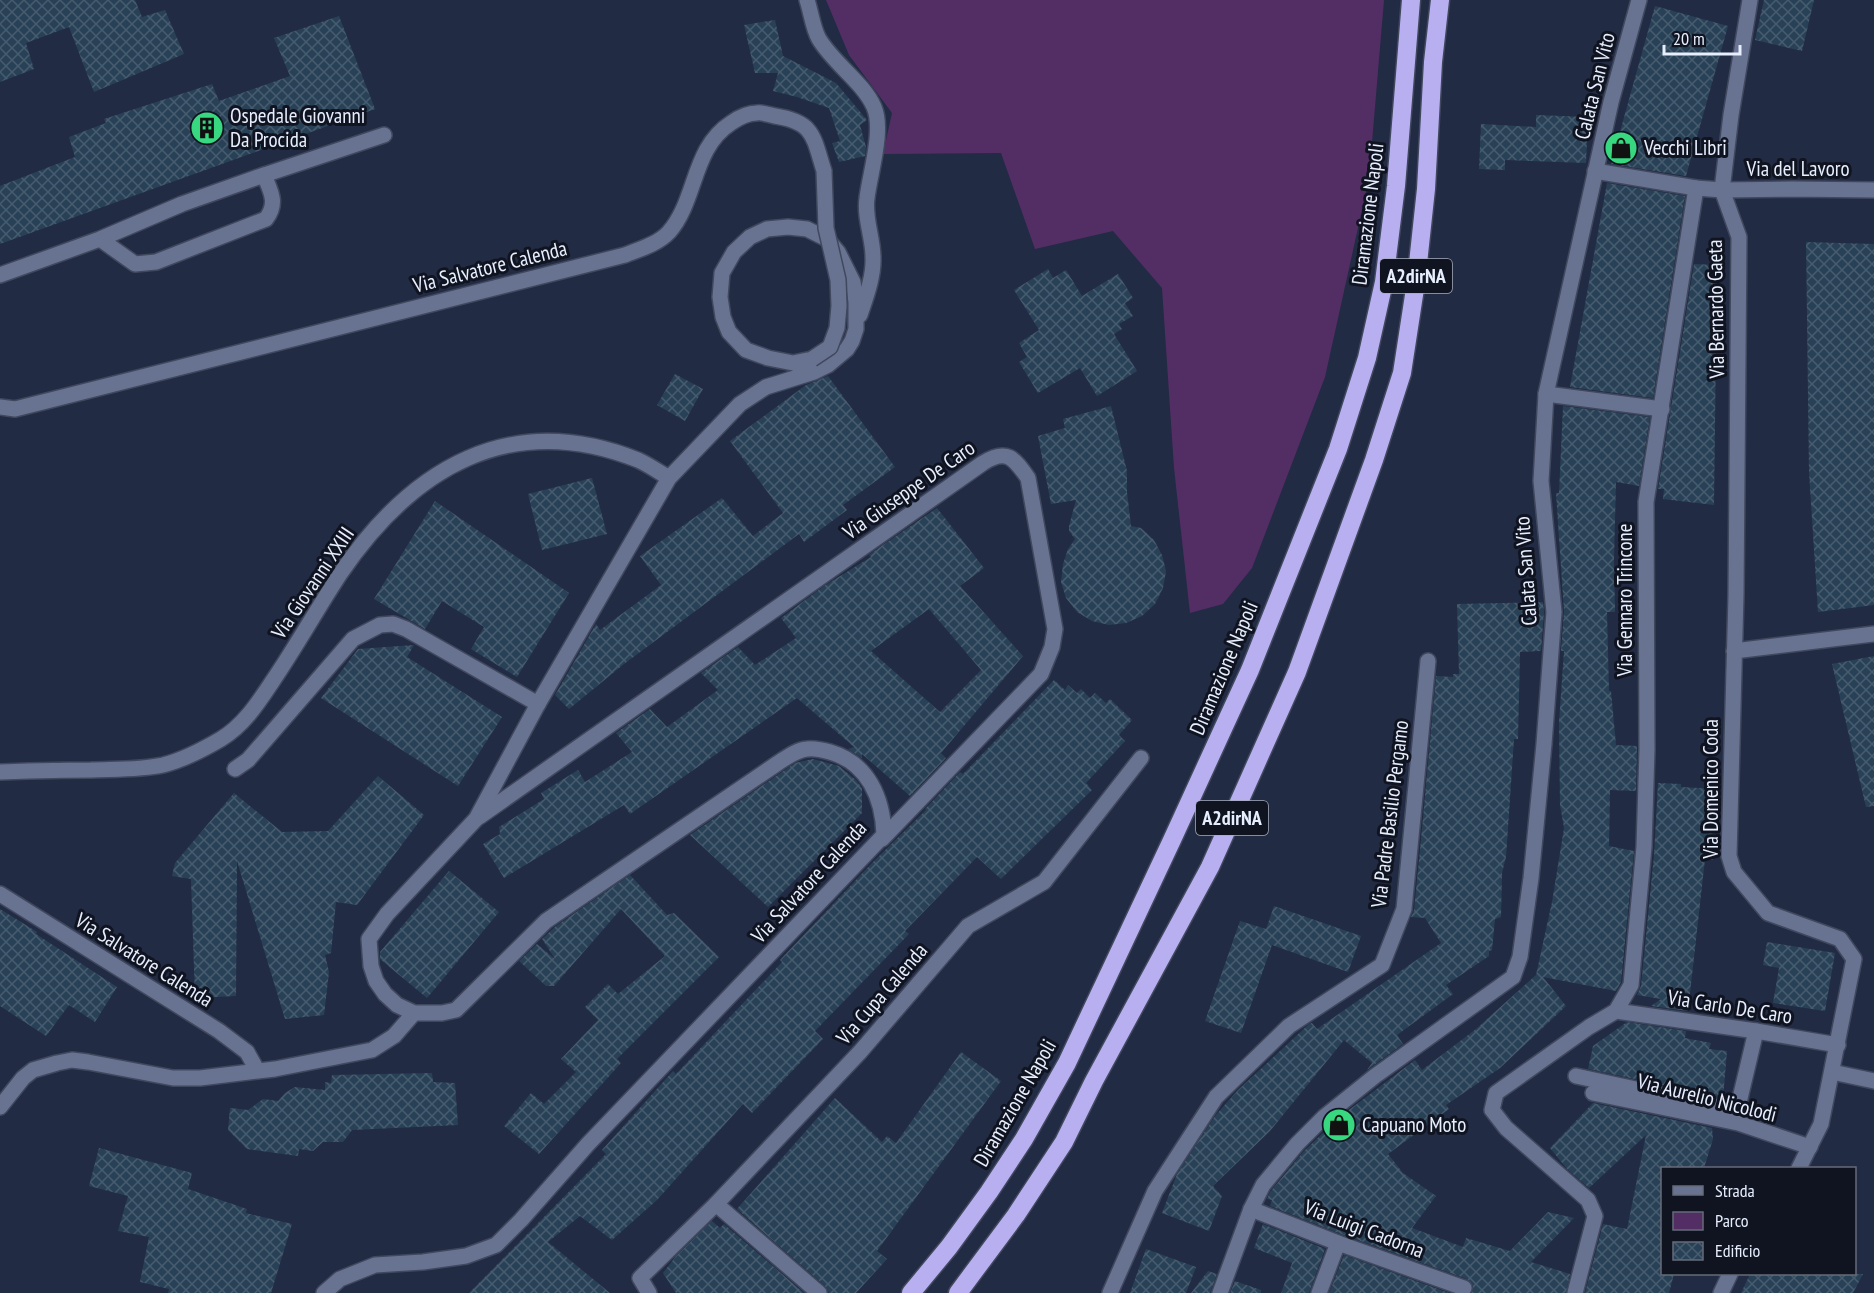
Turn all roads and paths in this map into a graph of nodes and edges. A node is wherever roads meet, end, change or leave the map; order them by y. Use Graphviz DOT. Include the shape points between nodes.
graph roads {
  1 [pos="807,0"];
  2 [pos="1411,0"];
  3 [pos="1440,0"];
  4 [pos="1639,0"];
  5 [pos="1750,0"];
  6 [pos="384,135"];
  7 [pos="1595,171"];
  8 [pos="264,175"];
  9 [pos="1696,188"];
  10 [pos="1722,190"];
  11 [pos="1874,190"];
  12 [pos="100,239"];
  13 [pos="0,275"];
  14 [pos="856,329"];
  15 [pos="1546,394"];
  16 [pos="0,407"];
  17 [pos="1662,410"];
  18 [pos="669,478"];
  19 [pos="1737,513"];
  20 [pos="1874,634"];
  21 [pos="1734,651"];
  22 [pos="1428,661"];
  23 [pos="538,704"];
  24 [pos="1141,758"];
  25 [pos="235,769"];
  26 [pos="0,772"];
  27 [pos="476,819"];
  28 [pos="871,849"];
  29 [pos="0,894"];
  30 [pos="1616,1011"];
  31 [pos="414,1013"];
  32 [pos="1755,1031"];
  33 [pos="1838,1046"];
  34 [pos="257,1070"];
  35 [pos="1832,1072"];
  36 [pos="1576,1076"];
  37 [pos="1874,1081"];
  38 [pos="1593,1093"];
  39 [pos="0,1107"];
  40 [pos="1810,1147"];
  41 [pos="1800,1167"];
  42 [pos="716,1204"];
  43 [pos="1251,1209"];
  44 [pos="1338,1243"];
  45 [pos="1730,1275"];
  46 [pos="1464,1288"];
  47 [pos="324,1293"];
  48 [pos="649,1293"];
  49 [pos="819,1293"];
  50 [pos="911,1293"];
  51 [pos="958,1293"];
  52 [pos="1110,1293"];
  53 [pos="1220,1293"];
  54 [pos="1319,1293"];
  55 [pos="1575,1293"];
  56 [pos="1721,1293"];
  1 -- 14 [label="street" via="818,38 866,92 879,125 866,200 873,258"];
  2 -- 50 [label="highway, Diramazione Napoli / A2dirNA" via="1384,282 1367,358 1338,449 1250,670 1067,1063 989,1192"];
  3 -- 51 [label="highway, A2dirNA" via="1426,189 1402,373 1297,672 1210,867 1064,1142"];
  4 -- 7 [label="street, Calata San Vito"];
  5 -- 10 [label="street, Via Bernardo Gaeta"];
  6 -- 8 [label="street"];
  7 -- 9 [label="street, Via del Lavoro"];
  7 -- 15 [label="street, Calata San Vito"];
  8 -- 12 [label="street"];
  8 -- 12 [label="street" via="271,192 272,211 254,225 156,262 135,264"];
  9 -- 10 [label="street, Via del Lavoro"];
  9 -- 17 [label="street, Via Gennaro Trincone"];
  10 -- 11 [label="street, Via del Lavoro"];
  10 -- 19 [label="street, Via Bernardo Gaeta" via="1739,237"];
  12 -- 13 [label="street"];
  14 -- 16 [label="street, Via Salvatore Calenda, bridge" via="853,282 838,252 827,239 807,229 788,227 767,229 750,237 734,252 722,273 720,297 729,332 746,350 793,363 812,359 830,347 837,328 838,280 826,228 824,171 812,135 804,124 792,118 756,112 721,130 707,148 678,219 663,238 643,248 15,410"];
  14 -- 18 [label="street" via="847,349 828,365 766,387 740,404"];
  15 -- 17 [label="street"];
  15 -- 43 [label="street, Calata San Vito" via="1540,481 1554,612 1531,878 1514,976 1324,1117 1263,1185"];
  17 -- 30 [label="street, Via Gennaro Trincone" via="1646,502 1644,847 1631,985"];
  18 -- 23 [label="street"];
  18 -- 26 [label="street, Via Giovanni XXIII" via="640,461 604,448 569,442 522,442 468,458 411,493 375,529 341,573 249,715 223,737 165,764 137,769"];
  19 -- 21 [label="street, Via Domenico Coda"];
  20 -- 21 [label="street"];
  21 -- 33 [label="street, Via Domenico Coda" via="1729,856 1744,887 1768,913 1840,939 1854,959"];
  22 -- 52 [label="street, Via Padre Basilio Pergamo" via="1404,909 1382,965 1289,1026 1216,1097 1155,1191"];
  23 -- 25 [label="street" via="406,629 380,625 353,639 249,760"];
  23 -- 27 [label="street"];
  24 -- 42 [label="street, Via Cupa Calenda" via="1044,882 968,926 860,1052"];
  27 -- 28 [label="street, Via Giuseppe De Caro" via="983,463 1003,454 1016,460 1028,478 1055,629 1053,647 1041,674"];
  27 -- 31 [label="street" via="387,914 369,939 376,981 397,1005"];
  28 -- 31 [label="street, Via Salvatore Calenda" via="884,835 884,821 878,796 866,774 839,754 806,748 778,763 546,921 456,1010"];
  28 -- 47 [label="street, Via Salvatore Calenda" via="496,1245 466,1256 375,1265 340,1279"];
  29 -- 34 [label="street, Via Salvatore Calenda" via="219,1031 247,1052"];
  30 -- 32 [label="street, Via Carlo De Caro"];
  30 -- 55 [label="street" via="1496,1093 1492,1110 1506,1128 1588,1200 1595,1216"];
  31 -- 34 [label="street" via="394,1036 372,1050"];
  32 -- 33 [label="street, Via Carlo De Caro"];
  32 -- 36 [label="street" via="1737,1111"];
  33 -- 35 [label="street, Via Domenico Coda"];
  34 -- 39 [label="street" via="173,1078 72,1060 33,1070"];
  35 -- 37 [label="street"];
  35 -- 40 [label="street, Via Domenico Coda" via="1821,1124"];
  38 -- 40 [label="street, Via Aurelio Nicolodi" via="1738,1123"];
  40 -- 41 [label="street, Via Domenico Coda"];
  42 -- 48 [label="street, Via Cupa Calenda" via="640,1278"];
  42 -- 49 [label="street"];
  43 -- 44 [label="street, Via Luigi Cadorna"];
  43 -- 53 [label="street, Calata San Vito"];
  44 -- 46 [label="street, Via Luigi Cadorna"];
  44 -- 54 [label="street"];
  45 -- 56 [label="street"];
}
